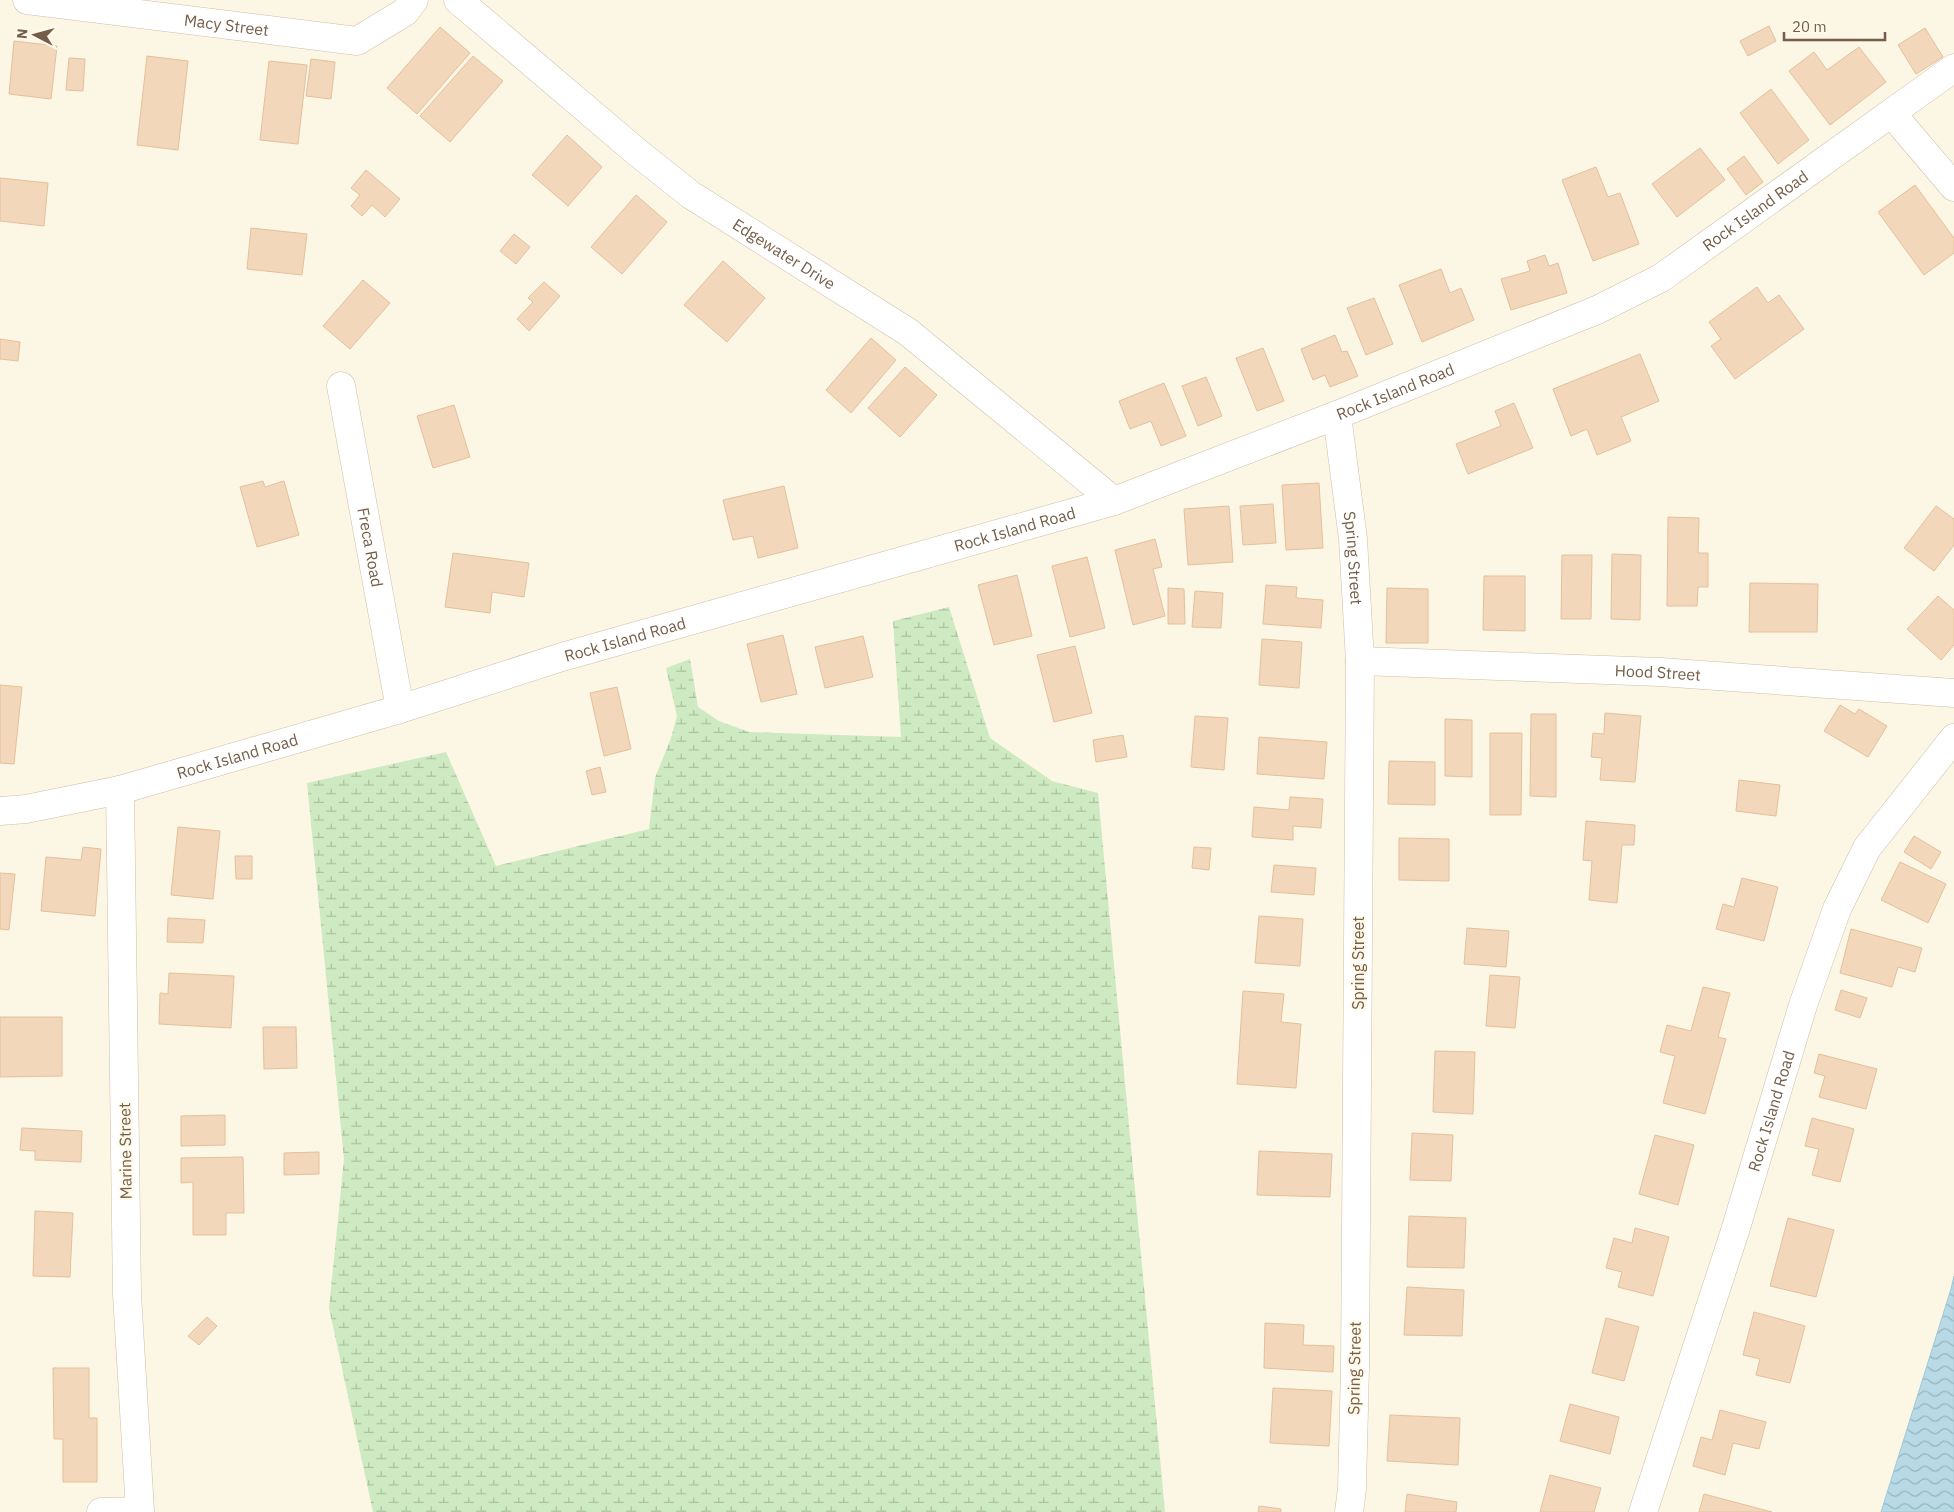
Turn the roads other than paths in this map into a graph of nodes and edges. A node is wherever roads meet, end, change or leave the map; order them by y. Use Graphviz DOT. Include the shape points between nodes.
graph roads {
  1 [pos="27,0"];
  2 [pos="414,0"];
  3 [pos="458,0"];
  4 [pos="1954,68"];
  5 [pos="1892,114"];
  6 [pos="1954,187"];
  7 [pos="341,386"];
  8 [pos="1337,415"];
  9 [pos="1114,501"];
  10 [pos="1360,661"];
  11 [pos="1954,693"];
  12 [pos="400,708"];
  13 [pos="1954,738"];
  14 [pos="120,790"];
  15 [pos="0,811"];
  16 [pos="140,1511"];
  17 [pos="101,1512"];
  18 [pos="1349,1512"];
  19 [pos="1644,1512"];
  1 -- 2 [label="street, Macy Street" via="357,41 405,12"];
  3 -- 9 [label="street, Edgewater Drive" via="691,195 908,332"];
  4 -- 5 [label="street, Rock Island Road"];
  5 -- 6 [label="street"];
  5 -- 8 [label="street, Rock Island Road" via="1661,278 1597,310"];
  7 -- 12 [label="street, Freca Road"];
  8 -- 9 [label="street, Rock Island Road"];
  8 -- 10 [label="street, Spring Street" via="1353,538"];
  9 -- 12 [label="street, Rock Island Road" via="562,657"];
  10 -- 11 [label="street, Hood Street" via="1660,672"];
  10 -- 18 [label="street, Spring Street" via="1355,1367"];
  12 -- 14 [label="street, Rock Island Road"];
  13 -- 19 [label="street, Rock Island Road" via="1867,848 1837,909 1803,1005 1735,1231"];
  14 -- 15 [label="street, Rock Island Road" via="26,809"];
  14 -- 16 [label="street, Marine Street" via="127,1294"];
  16 -- 17 [label="street"];
}
